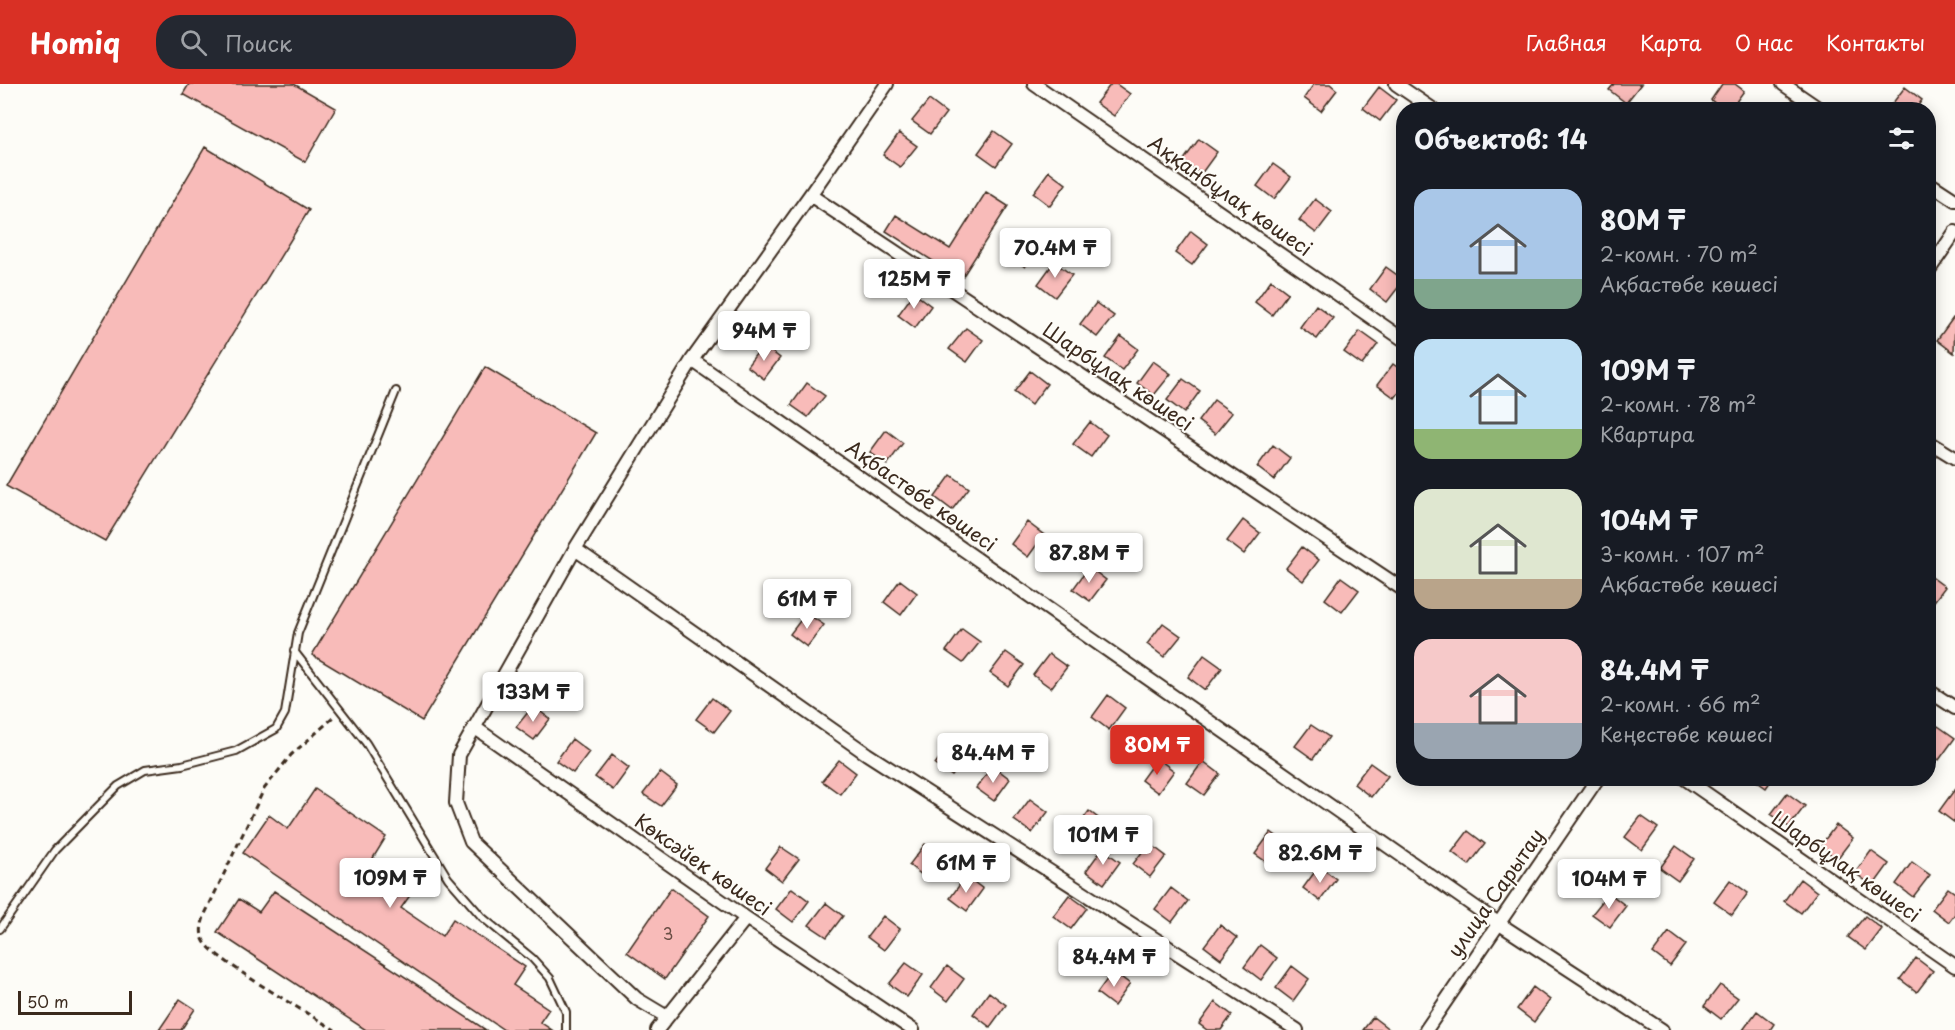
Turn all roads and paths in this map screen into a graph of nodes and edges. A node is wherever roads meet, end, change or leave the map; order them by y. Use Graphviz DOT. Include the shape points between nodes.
graph roads {
  1 [pos="887,84"];
  2 [pos="1034,84"];
  3 [pos="1396,84"];
  4 [pos="1783,84"];
  5 [pos="1422,102"];
  6 [pos="1809,102"];
  7 [pos="1936,188"];
  8 [pos="810,195"];
  9 [pos="1955,200"];
  10 [pos="1955,232"];
  11 [pos="1936,260"];
  12 [pos="1396,334"];
  13 [pos="692,360"];
  14 [pos="396,391"];
  15 [pos="1936,446"];
  16 [pos="1955,458"];
  17 [pos="575,549"];
  18 [pos="1396,585"];
  19 [pos="294,651"];
  20 [pos="1936,696"];
  21 [pos="1955,708"];
  22 [pos="342,711"];
  23 [pos="474,728"];
  24 [pos="1593,786"];
  25 [pos="1696,786"];
  26 [pos="746,918"];
  27 [pos="1498,923"];
  28 [pos="0,929"];
  29 [pos="1955,966"];
  30 [pos="667,1017"];
  31 [pos="335,1030"];
  32 [pos="566,1030"];
  33 [pos="657,1030"];
  34 [pos="914,1030"];
  35 [pos="1297,1030"];
  36 [pos="1426,1030"];
  37 [pos="1662,1030"];
  1 -- 8 [label="street"];
  2 -- 12 [label="street, Аққанбұлақ көшесі"];
  3 -- 5 [label="street"];
  4 -- 6 [label="street"];
  7 -- 9 [label="street"];
  8 -- 13 [label="street"];
  8 -- 18 [label="street, Шарбұлақ көшесі"];
  10 -- 11 [label="street"];
  13 -- 17 [label="street"];
  13 -- 27 [label="street, Ақбастөбе көшесі"];
  14 -- 19 [label="lane"];
  15 -- 16 [label="street"];
  17 -- 23 [label="street"];
  17 -- 35 [label="street" via="867,754"];
  19 -- 22 [label="lane"];
  19 -- 28 [label="lane" via="285,713 276,729 236,751 145,770 118,786 55,850"];
  20 -- 21 [label="street"];
  22 -- 31 [label="path" via="291,754 264,789 201,928 204,942 226,961"];
  22 -- 32 [label="lane" via="366,743 448,878 483,917 550,978 566,1012"];
  23 -- 26 [label="street, Көксәйек көшесі"];
  23 -- 30 [label="street" via="459,755 456,803 471,842 637,999"];
  24 -- 27 [label="street, улица Сарытау"];
  25 -- 29 [label="street, Шарбұлақ көшесі"];
  26 -- 30 [label="street"];
  26 -- 34 [label="street, Көксәйек көшесі"];
  27 -- 36 [label="street, улица Сарытау"];
  27 -- 37 [label="street, Ақбастөбе көшесі"];
  30 -- 33 [label="street"];
}
